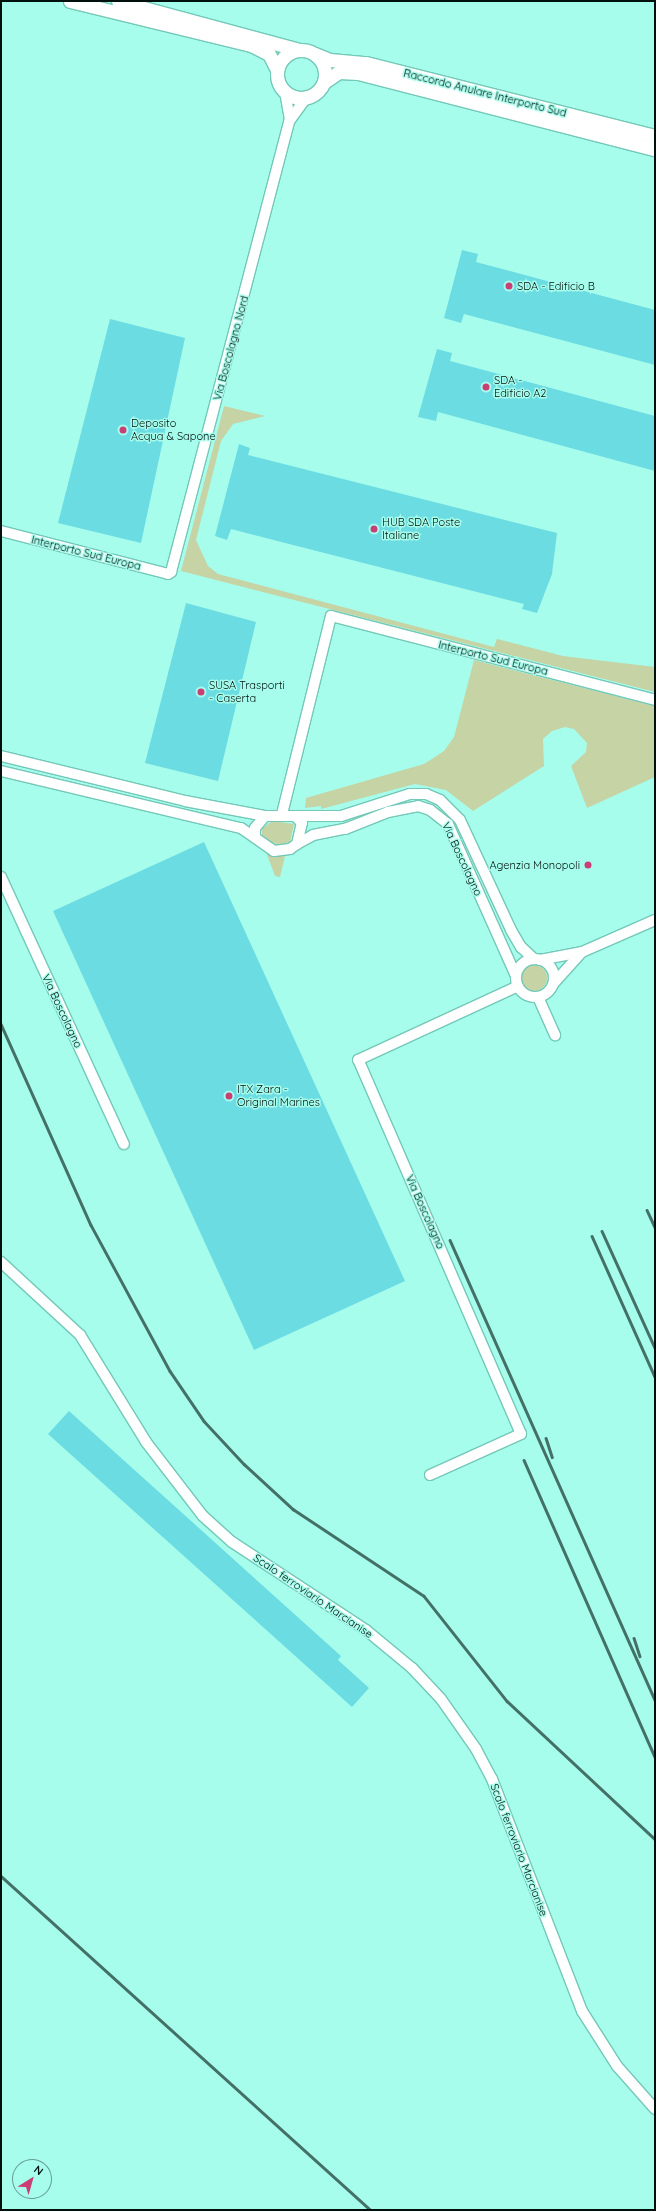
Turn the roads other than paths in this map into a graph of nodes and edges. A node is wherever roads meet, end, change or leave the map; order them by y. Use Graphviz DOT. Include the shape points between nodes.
graph roads {
  1 [pos="70,1"];
  2 [pos="118,1"];
  3 [pos="300,50"];
  4 [pos="315,54"];
  5 [pos="278,70"];
  6 [pos="324,82"];
  7 [pos="285,92"];
  8 [pos="307,98"];
  9 [pos="290,120"];
  10 [pos="655,136"];
  11 [pos="655,149"];
  12 [pos="2,532"];
  13 [pos="168,574"];
  14 [pos="655,700"];
  15 [pos="1,756"];
  16 [pos="1,771"];
  17 [pos="282,814"];
  18 [pos="265,816"];
  19 [pos="294,816"];
  20 [pos="255,837"];
  21 [pos="297,844"];
  22 [pos="1,877"];
  23 [pos="655,920"];
  24 [pos="582,952"];
  25 [pos="537,959"];
  26 [pos="517,981"];
  27 [pos="554,984"];
  28 [pos="538,997"];
  29 [pos="555,1035"];
  30 [pos="124,1144"];
  31 [pos="1,1262"];
  32 [pos="430,1475"];
  33 [pos="655,2109"];
  1 -- 5 [label="main road" via="256,46 269,54"];
  2 -- 3 [label="main road, Raccordo Anulare Interporto Sud"];
  3 -- 4 [label="main road, Raccordo Anulare Interporto Sud"];
  3 -- 5 [label="main road" via="285,56"];
  4 -- 6 [label="main road" via="324,67"];
  4 -- 10 [label="main road, Raccordo Anulare Interporto Sud" via="330,60 366,63"];
  5 -- 7 [label="main road"];
  6 -- 8 [label="main road, Raccordo Anulare Interporto Sud"];
  6 -- 11 [label="main road, Raccordo Anulare Interporto Sud" via="339,72 358,73"];
  7 -- 8 [label="main road"];
  7 -- 9 [label="street, Via Boscolagno Nord"];
  8 -- 9 [label="street, Via Boscolagno Nord"];
  9 -- 13 [label="street, Via Boscolagno Nord" via="182,534"];
  12 -- 13 [label="street, Interporto Sud Europa"];
  14 -- 17 [label="street, Interporto Sud Europa" via="331,616"];
  15 -- 18 [label="street, Via Boscolagno" via="185,801"];
  16 -- 20 [label="street, Via Boscolagno" via="241,828"];
  17 -- 18 [label="street, Via Boscolagno"];
  17 -- 19 [label="street, Via Boscolagno"];
  18 -- 20 [label="street" via="255,828"];
  19 -- 21 [label="street" via="302,823 303,830"];
  19 -- 25 [label="street, Via Boscolagno" via="341,816 410,794 426,794 440,800 460,820 521,947"];
  20 -- 21 [label="street, Via Boscolagno" via="274,851 290,850"];
  21 -- 26 [label="street, Via Boscolagno" via="313,835 345,829 388,812 418,806 430,810 448,824"];
  22 -- 30 [label="street, Via Boscolagno"];
  23 -- 24 [label="street, Via Boscolagno"];
  24 -- 25 [label="street, Via Boscolagno"];
  24 -- 27 [label="street, Via Boscolagno"];
  25 -- 26 [label="street, Via Boscolagno" via="522,964"];
  25 -- 27 [label="street, Via Boscolagno" via="553,972"];
  26 -- 28 [label="street" via="523,993"];
  26 -- 32 [label="street, Via Boscolagno" via="358,1060 521,1434"];
  27 -- 28 [label="street, Via Boscolagno" via="546,994"];
  28 -- 29 [label="street"];
  31 -- 33 [label="street, Scalo ferroviario Marcianise" via="80,1335 150,1447 203,1516 232,1542 366,1630 412,1668 441,1699 476,1749 492,1779 582,2011 617,2066"];
}
